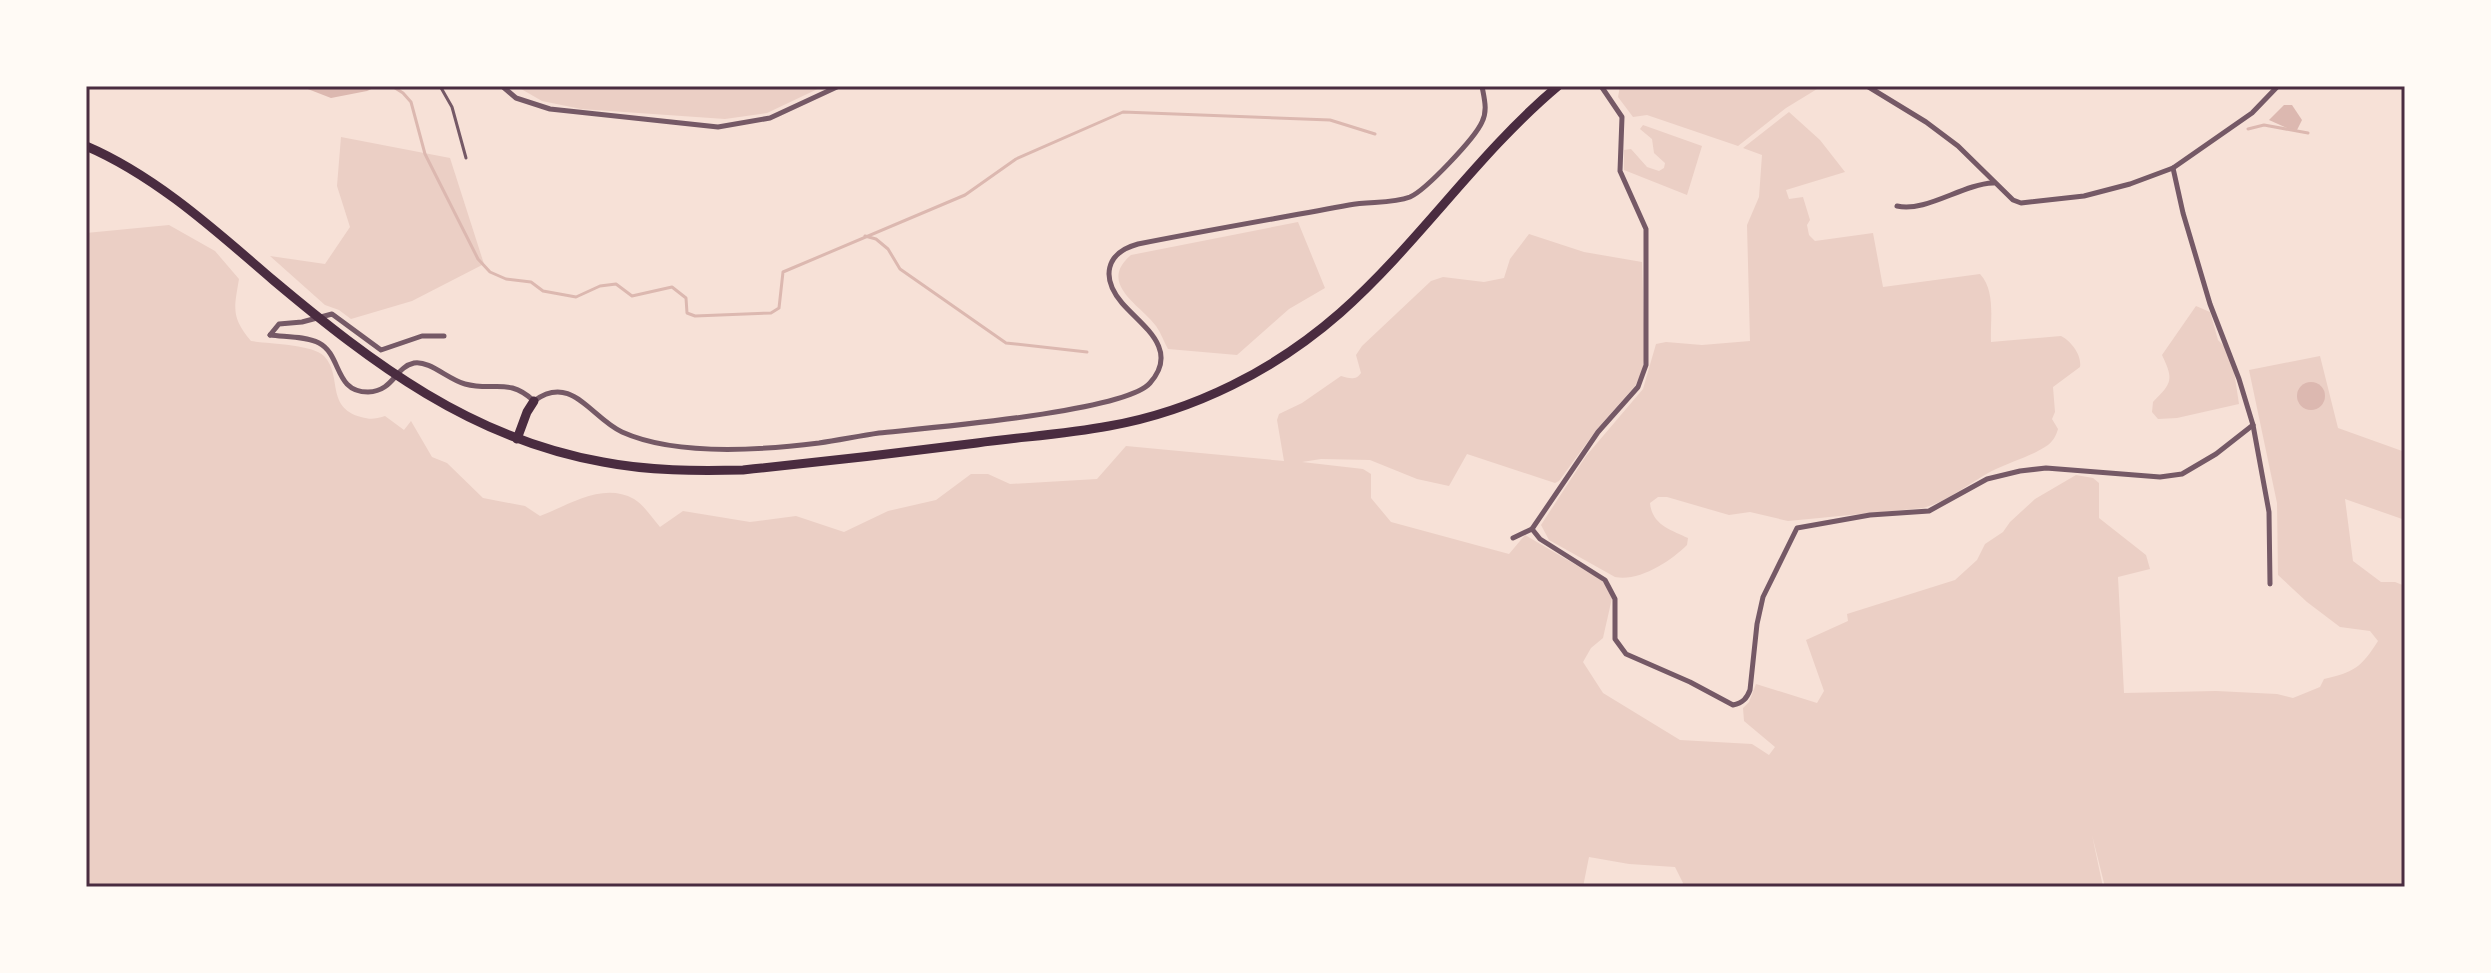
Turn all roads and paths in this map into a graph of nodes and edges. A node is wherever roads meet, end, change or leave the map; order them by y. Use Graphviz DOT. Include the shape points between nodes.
graph roads {
  1 [pos="440,86"];
  2 [pos="502,86"];
  3 [pos="839,86"];
  4 [pos="1482,86"];
  5 [pos="1558,86"];
  6 [pos="1867,86"];
  7 [pos="2278,86"];
  8 [pos="1603,88"];
  9 [pos="86,146"];
  10 [pos="466,158"];
  11 [pos="2173,168"];
  12 [pos="1994,183"];
  13 [pos="1897,206"];
  14 [pos="444,336"];
  15 [pos="534,401"];
  16 [pos="2253,425"];
  17 [pos="517,439"];
  18 [pos="1532,529"];
  19 [pos="1513,538"];
  20 [pos="2270,584"];
  1 -- 10 [label="lane" via="452,107"];
  2 -- 3 [label="street" via="516,98 550,109 718,127 770,118"];
  4 -- 15 [label="street" via="1482,122 1426,186 1405,199 1138,244 1114,257 1108,269 1111,285 1156,337 1160,356 1151,383 1122,398 988,421 732,449 635,437 567,393"];
  5 -- 17 [label="main road" via="1340,313 1274,362 1191,403 1111,426 743,470 603,462"];
  6 -- 12 [label="street" via="1958,146"];
  7 -- 11 [label="street" via="2252,113"];
  8 -- 18 [label="street" via="1622,117 1620,171 1646,229 1646,365 1638,387 1598,432"];
  9 -- 17 [label="main road" via="159,188 361,352 443,405"];
  11 -- 12 [label="street" via="2084,196 2021,203"];
  11 -- 16 [label="street" via="2210,304"];
  12 -- 13 [label="street" via="1909,208"];
  14 -- 15 [label="street" via="422,336 377,350 328,314 279,324 270,335 319,343 332,356 340,378 355,390 382,390 416,363 468,385 513,387"];
  15 -- 17 [label="main road"];
  16 -- 18 [label="street" via="2182,474 2033,469 1987,479 1929,511 1797,528 1763,597 1750,690 1733,705 1626,654 1615,639 1615,599 1605,580"];
  16 -- 20 [label="street" via="2269,512"];
  18 -- 19 [label="street"];
}
